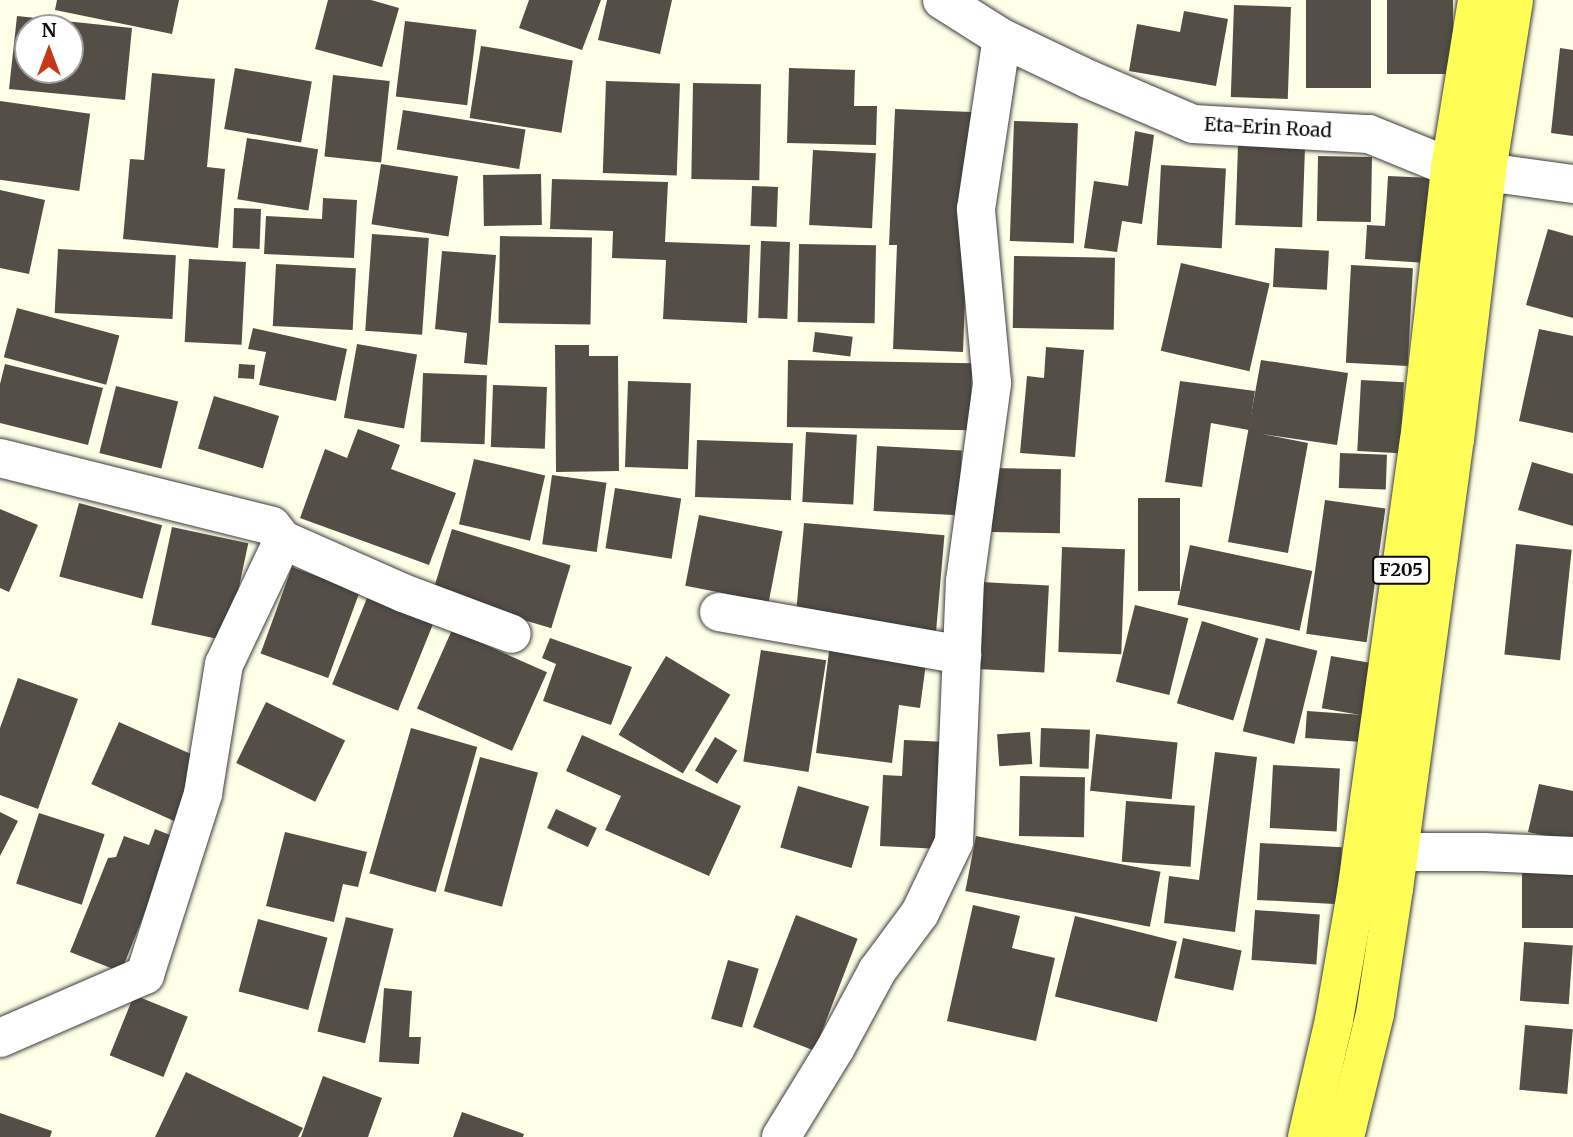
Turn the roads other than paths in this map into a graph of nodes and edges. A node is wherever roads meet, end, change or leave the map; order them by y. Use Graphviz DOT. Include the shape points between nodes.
graph roads {
  1 [pos="942,0"];
  2 [pos="1477,0"];
  3 [pos="1514,0"];
  4 [pos="1002,38"];
  5 [pos="1450,167"];
  6 [pos="1487,171"];
  7 [pos="1573,184"];
  8 [pos="0,458"];
  9 [pos="283,540"];
  10 [pos="719,612"];
  11 [pos="512,634"];
  12 [pos="962,655"];
  13 [pos="1398,852"];
  14 [pos="1573,856"];
  15 [pos="0,1038"];
  16 [pos="781,1137"];
  17 [pos="1307,1137"];
  18 [pos="1345,1137"];
  1 -- 4 [label="street, Eta-Erin Road"];
  2 -- 5 [label="main road, F205"];
  3 -- 6 [label="main road, F205"];
  4 -- 5 [label="street, Eta-Erin Road" via="1193,124 1368,134"];
  4 -- 12 [label="street" via="975,209 992,383 965,581"];
  5 -- 6 [label="street, Eta-Erin Road"];
  5 -- 17 [label="main road, F205" via="1419,441 1356,893"];
  6 -- 7 [label="street, Eta-Erin Road"];
  6 -- 13 [label="main road, F205" via="1454,454"];
  8 -- 9 [label="street" via="272,526"];
  9 -- 11 [label="street"];
  9 -- 15 [label="street" via="225,664 203,794 145,975"];
  10 -- 12 [label="street"];
  12 -- 16 [label="street" via="954,842 920,914 877,971"];
  13 -- 14 [label="street"];
  13 -- 18 [label="main road, F205" via="1375,1014"];
}
